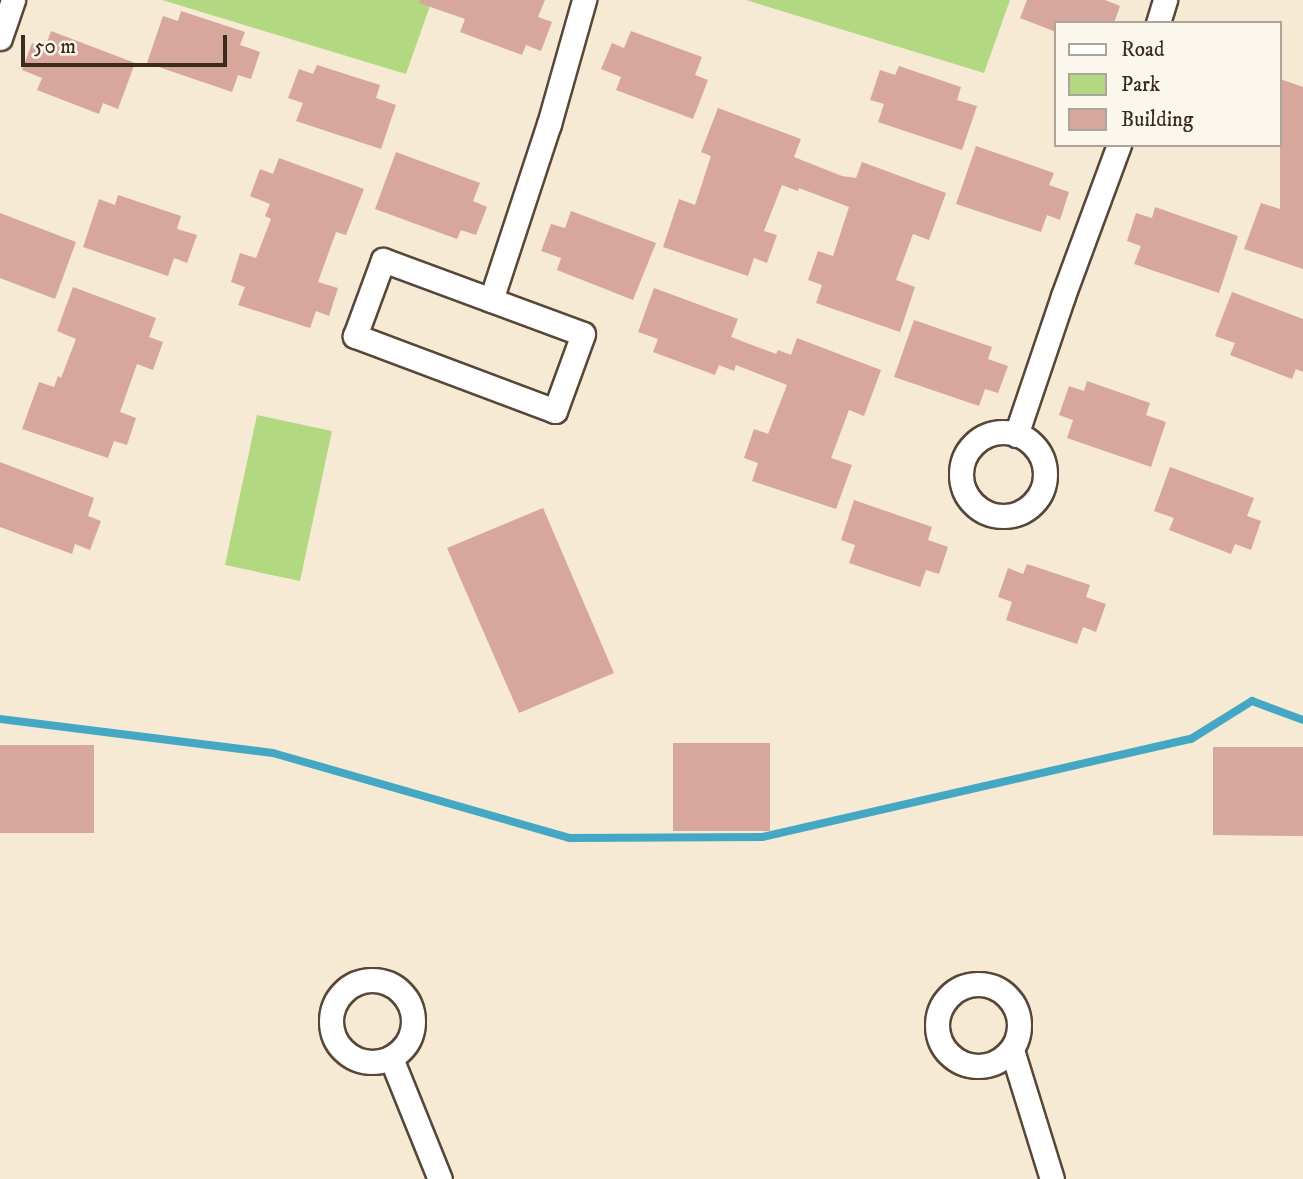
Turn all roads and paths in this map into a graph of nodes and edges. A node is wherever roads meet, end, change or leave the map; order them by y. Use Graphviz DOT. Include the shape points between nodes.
graph roads {
  1 [pos="13,0"];
  2 [pos="584,0"];
  3 [pos="1166,0"];
  4 [pos="1159,21"];
  5 [pos="0,38"];
  6 [pos="1118,147"];
  7 [pos="491,300"];
  8 [pos="1016,435"];
  9 [pos="1012,1050"];
  10 [pos="391,1058"];
  11 [pos="440,1179"];
  12 [pos="1052,1179"];
  1 -- 5 [label="street"];
  2 -- 7 [label="street"];
  3 -- 4 [label="street"];
  6 -- 8 [label="street"];
  7 -- 7 [label="street" via="383,260 355,336 555,411 583,334"];
  9 -- 12 [label="street"];
  10 -- 11 [label="street"];
}
